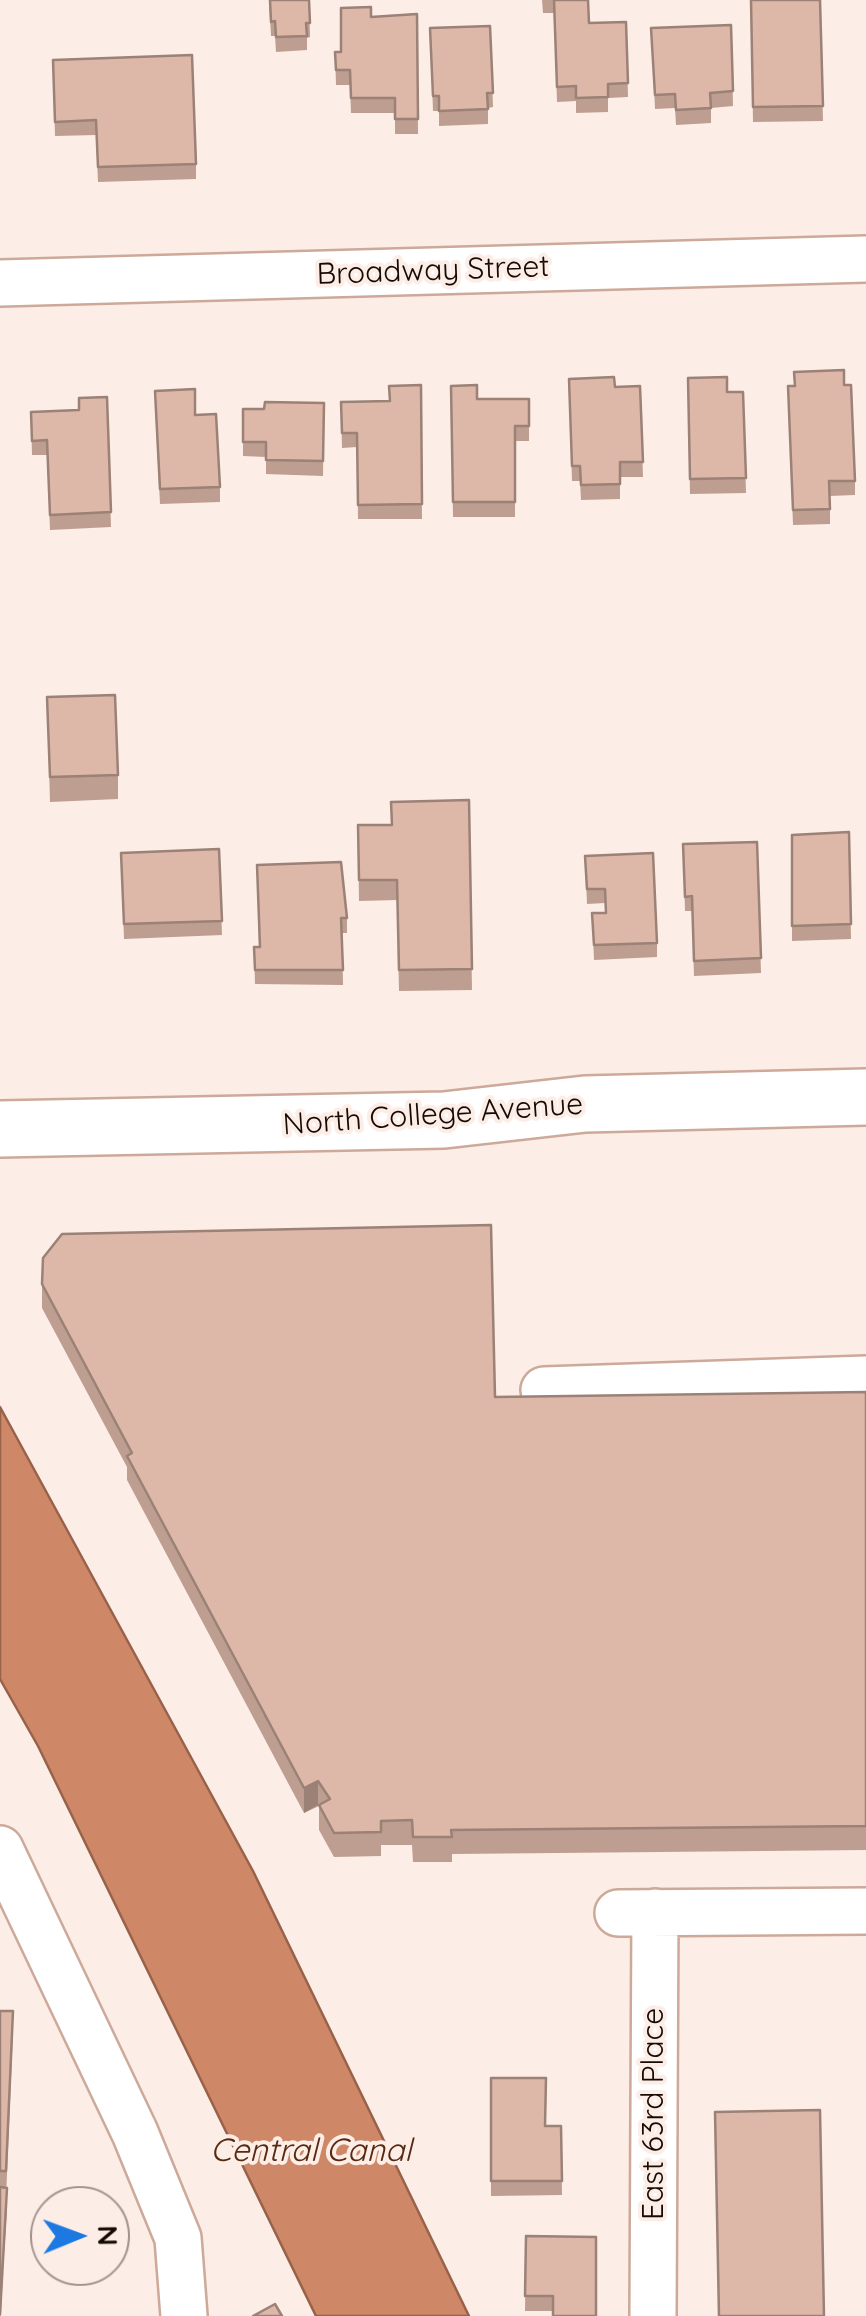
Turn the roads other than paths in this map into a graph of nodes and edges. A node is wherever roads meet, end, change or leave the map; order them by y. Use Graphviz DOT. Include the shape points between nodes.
graph roads {
  1 [pos="866,259"];
  2 [pos="0,283"];
  3 [pos="866,1097"];
  4 [pos="0,1129"];
  5 [pos="866,1380"];
  6 [pos="544,1390"];
  7 [pos="0,1849"];
  8 [pos="866,1911"];
  9 [pos="184,2316"];
  10 [pos="653,2316"];
  1 -- 2 [label="street, Broadway Street"];
  3 -- 4 [label="main road, North College Avenue" via="586,1104 444,1120"];
  5 -- 6 [label="street"];
  7 -- 9 [label="street" via="136,2133 178,2238"];
  8 -- 10 [label="street, East 63rd Place" via="637,1912"];
}
